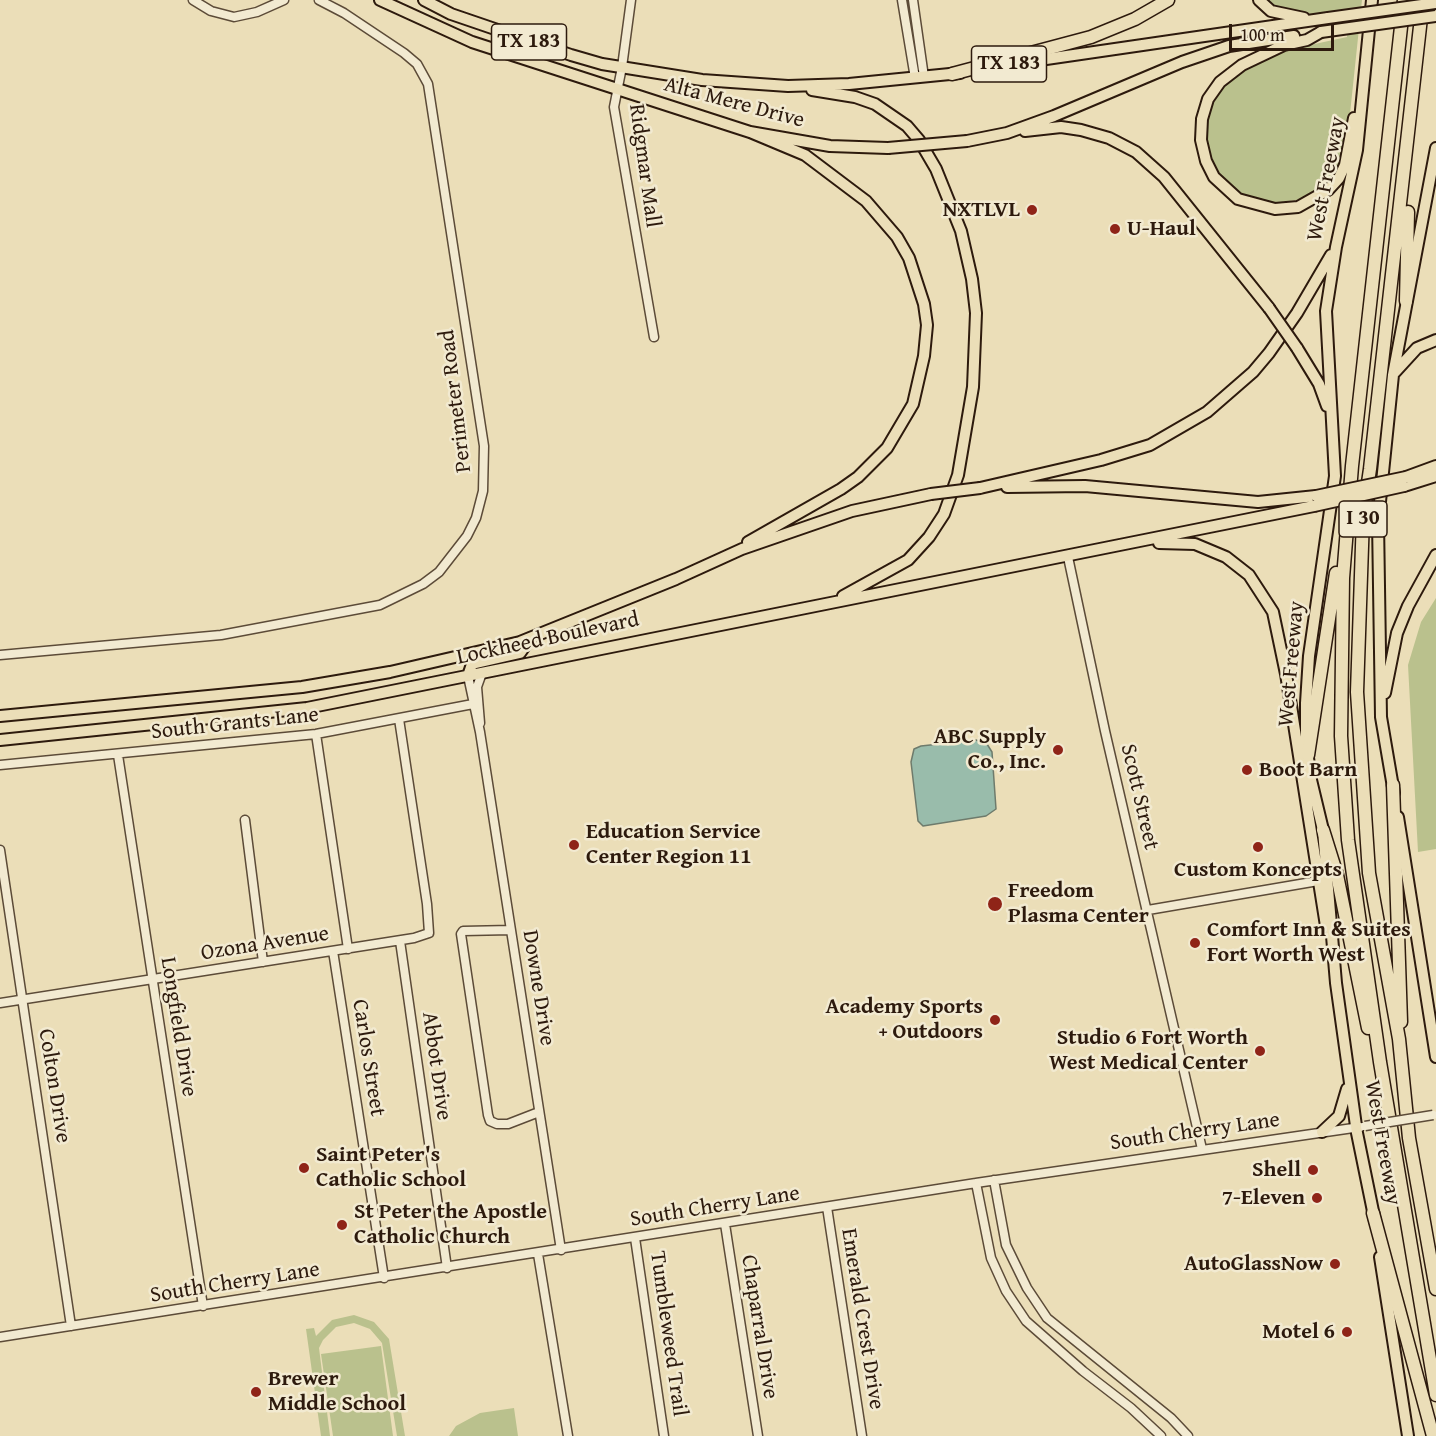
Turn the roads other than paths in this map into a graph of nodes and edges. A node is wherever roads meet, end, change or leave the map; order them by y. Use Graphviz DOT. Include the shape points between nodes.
graph roads {
  1 [pos="194,0"];
  2 [pos="284,0"];
  3 [pos="319,0"];
  4 [pos="380,0"];
  5 [pos="424,0"];
  6 [pos="631,0"];
  7 [pos="902,0"];
  8 [pos="913,0"];
  9 [pos="1168,0"];
  10 [pos="1259,0"];
  11 [pos="1372,0"];
  12 [pos="1404,0"];
  13 [pos="1423,0"];
  14 [pos="1436,3"];
  15 [pos="1436,16"];
  16 [pos="1328,18"];
  17 [pos="1321,32"];
  18 [pos="622,67"];
  19 [pos="952,74"];
  20 [pos="920,78"];
  21 [pos="788,86"];
  22 [pos="1364,86"];
  23 [pos="618,89"];
  24 [pos="1410,129"];
  25 [pos="750,132"];
  26 [pos="1007,133"];
  27 [pos="1436,148"];
  28 [pos="1336,247"];
  29 [pos="1406,301"];
  30 [pos="654,337"];
  31 [pos="1436,340"];
  32 [pos="1393,375"];
  33 [pos="1332,420"];
  34 [pos="1436,466"];
  35 [pos="1436,476"];
  36 [pos="1405,482"];
  37 [pos="980,488"];
  38 [pos="1315,501"];
  39 [pos="742,549"];
  40 [pos="1100,550"];
  41 [pos="1436,555"];
  42 [pos="1068,557"];
  43 [pos="1344,558"];
  44 [pos="831,602"];
  45 [pos="530,639"];
  46 [pos="0,655"];
  47 [pos="482,673"];
  48 [pos="468,676"];
  49 [pos="473,704"];
  50 [pos="0,716"];
  51 [pos="1381,717"];
  52 [pos="399,719"];
  53 [pos="480,732"];
  54 [pos="316,734"];
  55 [pos="0,740"];
  56 [pos="118,755"];
  57 [pos="1308,755"];
  58 [pos="0,765"];
  59 [pos="1393,785"];
  60 [pos="245,820"];
  61 [pos="1323,830"];
  62 [pos="0,850"];
  63 [pos="1318,881"];
  64 [pos="1148,910"];
  65 [pos="511,930"];
  66 [pos="400,940"];
  67 [pos="348,949"];
  68 [pos="333,951"];
  69 [pos="263,962"];
  70 [pos="152,980"];
  71 [pos="1336,983"];
  72 [pos="22,1000"];
  73 [pos="0,1003"];
  74 [pos="1399,1039"];
  75 [pos="1436,1057"];
  76 [pos="1380,1062"];
  77 [pos="1349,1080"];
  78 [pos="540,1112"];
  79 [pos="1434,1114"];
  80 [pos="1361,1127"];
  81 [pos="1322,1132"];
  82 [pos="1202,1149"];
  83 [pos="994,1180"];
  84 [pos="976,1183"];
  85 [pos="827,1207"];
  86 [pos="1373,1213"];
  87 [pos="725,1224"];
  88 [pos="635,1238"];
  89 [pos="561,1250"];
  90 [pos="538,1254"];
  91 [pos="447,1268"];
  92 [pos="384,1278"];
  93 [pos="1436,1289"];
  94 [pos="203,1306"];
  95 [pos="71,1326"];
  96 [pos="0,1336"];
  97 [pos="1436,1395"];
  98 [pos="568,1436"];
  99 [pos="664,1436"];
  100 [pos="758,1436"];
  101 [pos="862,1436"];
  102 [pos="1161,1436"];
  103 [pos="1188,1436"];
  104 [pos="1408,1436"];
  105 [pos="1433,1436"];
  1 -- 2 [label="street" via="211,11 234,16 257,12"];
  3 -- 46 [label="street, Perimeter Road" via="404,53 417,64 428,84 484,446 483,491 476,518 439,572 381,605 221,635"];
  4 -- 23 [label="main road, Alta Mere Drive / TX 183" via="472,42"];
  5 -- 18 [label="main road, Alta Mere Drive / TX 183" via="451,14 539,45"];
  6 -- 18 [label="street, Ridgmar Mall"];
  7 -- 20 [label="street"];
  8 -- 20 [label="street"];
  9 -- 19 [label="highway" via="1091,37"];
  10 -- 16 [label="main road" via="1271,11"];
  11 -- 22 [label="main road, West Freeway"];
  12 -- 43 [label="highway, West Freeway / I 30"];
  13 -- 24 [label="highway, West Freeway / I 30"];
  14 -- 16 [label="main road, Alta Mere Drive / TX 183, bridge"];
  15 -- 17 [label="main road, Alta Mere Drive / TX 183, bridge"];
  16 -- 19 [label="main road, Alta Mere Drive / TX 183"];
  17 -- 22 [label="main road" via="1242,64 1220,82 1208,99 1200,129 1203,151 1214,177 1238,199 1275,209 1298,207 1328,190 1342,171 1357,101"];
  17 -- 26 [label="main road, Alta Mere Drive / TX 183" via="1229,46"];
  18 -- 21 [label="main road, Alta Mere Drive / TX 183" via="702,80"];
  18 -- 23 [label="street, Ridgmar Mall"];
  19 -- 20 [label="main road, Alta Mere Drive / TX 183"];
  20 -- 21 [label="main road, Alta Mere Drive / TX 183"];
  21 -- 44 [label="main road" via="874,104 907,126 919,140 936,169 961,231 976,313 974,387 958,475 944,514 908,561"];
  22 -- 28 [label="main road, West Freeway" via="1357,150"];
  23 -- 25 [label="main road, Alta Mere Drive / TX 183"];
  23 -- 30 [label="street, Ridgmar Mall" via="614,106"];
  24 -- 29 [label="highway" via="1413,157 1406,225"];
  24 -- 74 [label="highway, West Freeway / I 30" via="1363,517 1357,681 1369,873"];
  25 -- 26 [label="main road, Alta Mere Drive / TX 183, bridge" via="830,146 888,148"];
  25 -- 39 [label="main road" via="805,155 866,201 897,237 909,258 927,325 913,404 882,453 841,489 750,540"];
  26 -- 33 [label="main road, bridge" via="1061,127 1108,138 1136,152 1164,177 1269,308 1319,384"];
  27 -- 29 [label="main road"];
  28 -- 33 [label="main road, West Freeway" via="1326,318"];
  28 -- 37 [label="main road" via="1298,313 1269,353 1207,412 1150,445"];
  29 -- 32 [label="main road"];
  31 -- 32 [label="main road" via="1417,348"];
  32 -- 51 [label="main road" via="1378,533"];
  33 -- 57 [label="main road, West Freeway" via="1335,476 1306,681"];
  34 -- 36 [label="main road"];
  35 -- 36 [label="main road"];
  36 -- 38 [label="main road, bridge"];
  37 -- 38 [label="main road" via="1085,486 1258,502"];
  37 -- 39 [label="main road, Lockheed Boulevard, bridge" via="852,511"];
  38 -- 40 [label="main road"];
  39 -- 45 [label="main road, Lockheed Boulevard"];
  40 -- 42 [label="main road, Lockheed Boulevard"];
  40 -- 63 [label="main road" via="1170,542 1195,544 1226,557 1260,589 1275,621"];
  41 -- 51 [label="main road" via="1397,633"];
  42 -- 44 [label="main road, Lockheed Boulevard"];
  42 -- 64 [label="street, Scott Street"];
  43 -- 57 [label="highway" via="1336,573"];
  43 -- 76 [label="highway, West Freeway / I 30" via="1340,664 1344,795"];
  44 -- 47 [label="main road, Lockheed Boulevard"];
  45 -- 48 [label="main road" via="520,653 472,664"];
  45 -- 50 [label="main road, Lockheed Boulevard" via="302,687"];
  47 -- 48 [label="main road, Lockheed Boulevard"];
  47 -- 53 [label="street, Downe Drive" via="477,687"];
  48 -- 49 [label="street, Downe Drive"];
  48 -- 55 [label="main road, Lockheed Boulevard" via="307,708"];
  49 -- 52 [label="street, South Grants Lane"];
  49 -- 53 [label="street, Downe Drive"];
  51 -- 59 [label="main road"];
  52 -- 54 [label="street, South Grants Lane"];
  52 -- 66 [label="street, Ozona Avenue" via="429,933"];
  53 -- 65 [label="street, Downe Drive"];
  54 -- 56 [label="street, South Grants Lane"];
  54 -- 67 [label="street"];
  56 -- 58 [label="street, South Grants Lane"];
  56 -- 70 [label="street, Longfield Drive"];
  57 -- 61 [label="main road, West Freeway"];
  59 -- 74 [label="highway" via="1402,1012"];
  59 -- 75 [label="main road"];
  60 -- 69 [label="street"];
  61 -- 71 [label="main road, West Freeway"];
  61 -- 76 [label="highway" via="1337,875 1371,1045"];
  62 -- 72 [label="street, Colton Drive"];
  63 -- 64 [label="street"];
  63 -- 71 [label="main road"];
  64 -- 82 [label="street, Scott Street"];
  65 -- 78 [label="street, Downe Drive"];
  65 -- 78 [label="street" via="463,931 461,938 488,1118 497,1124 508,1124"];
  66 -- 67 [label="street, Ozona Avenue"];
  66 -- 91 [label="street, Abbot Drive"];
  67 -- 68 [label="street, Ozona Avenue"];
  68 -- 69 [label="street, Ozona Avenue"];
  68 -- 92 [label="street, Carlos Street"];
  69 -- 70 [label="street, Ozona Avenue"];
  70 -- 72 [label="street, Ozona Avenue"];
  70 -- 94 [label="street, Longfield Drive"];
  71 -- 77 [label="main road, West Freeway"];
  72 -- 73 [label="street, Ozona Avenue"];
  72 -- 95 [label="street, Colton Drive"];
  74 -- 93 [label="highway, West Freeway / I 30" via="1409,1138"];
  76 -- 97 [label="highway, West Freeway / I 30"];
  77 -- 80 [label="main road, West Freeway"];
  77 -- 81 [label="main road" via="1339,1116"];
  78 -- 89 [label="street, Downe Drive"];
  79 -- 80 [label="street, South Cherry Lane, bridge"];
  80 -- 81 [label="street, South Cherry Lane"];
  80 -- 86 [label="main road, West Freeway"];
  81 -- 82 [label="street, South Cherry Lane"];
  82 -- 83 [label="street, South Cherry Lane"];
  83 -- 84 [label="street, South Cherry Lane"];
  83 -- 103 [label="street" via="1006,1245 1047,1318"];
  84 -- 85 [label="street, South Cherry Lane"];
  84 -- 102 [label="street" via="991,1258 1026,1321"];
  85 -- 87 [label="street, South Cherry Lane"];
  85 -- 101 [label="street, Emerald Crest Drive"];
  86 -- 104 [label="main road, West Freeway"];
  86 -- 105 [label="highway"];
  87 -- 88 [label="street, South Cherry Lane"];
  87 -- 100 [label="street, Chaparral Drive"];
  88 -- 89 [label="street, South Cherry Lane"];
  88 -- 99 [label="street, Tumbleweed Trail"];
  89 -- 90 [label="street, South Cherry Lane"];
  90 -- 91 [label="street, South Cherry Lane"];
  90 -- 98 [label="street"];
  91 -- 92 [label="street, South Cherry Lane"];
  92 -- 94 [label="street, South Cherry Lane"];
  94 -- 95 [label="street, South Cherry Lane"];
  95 -- 96 [label="street, South Cherry Lane"];
}
